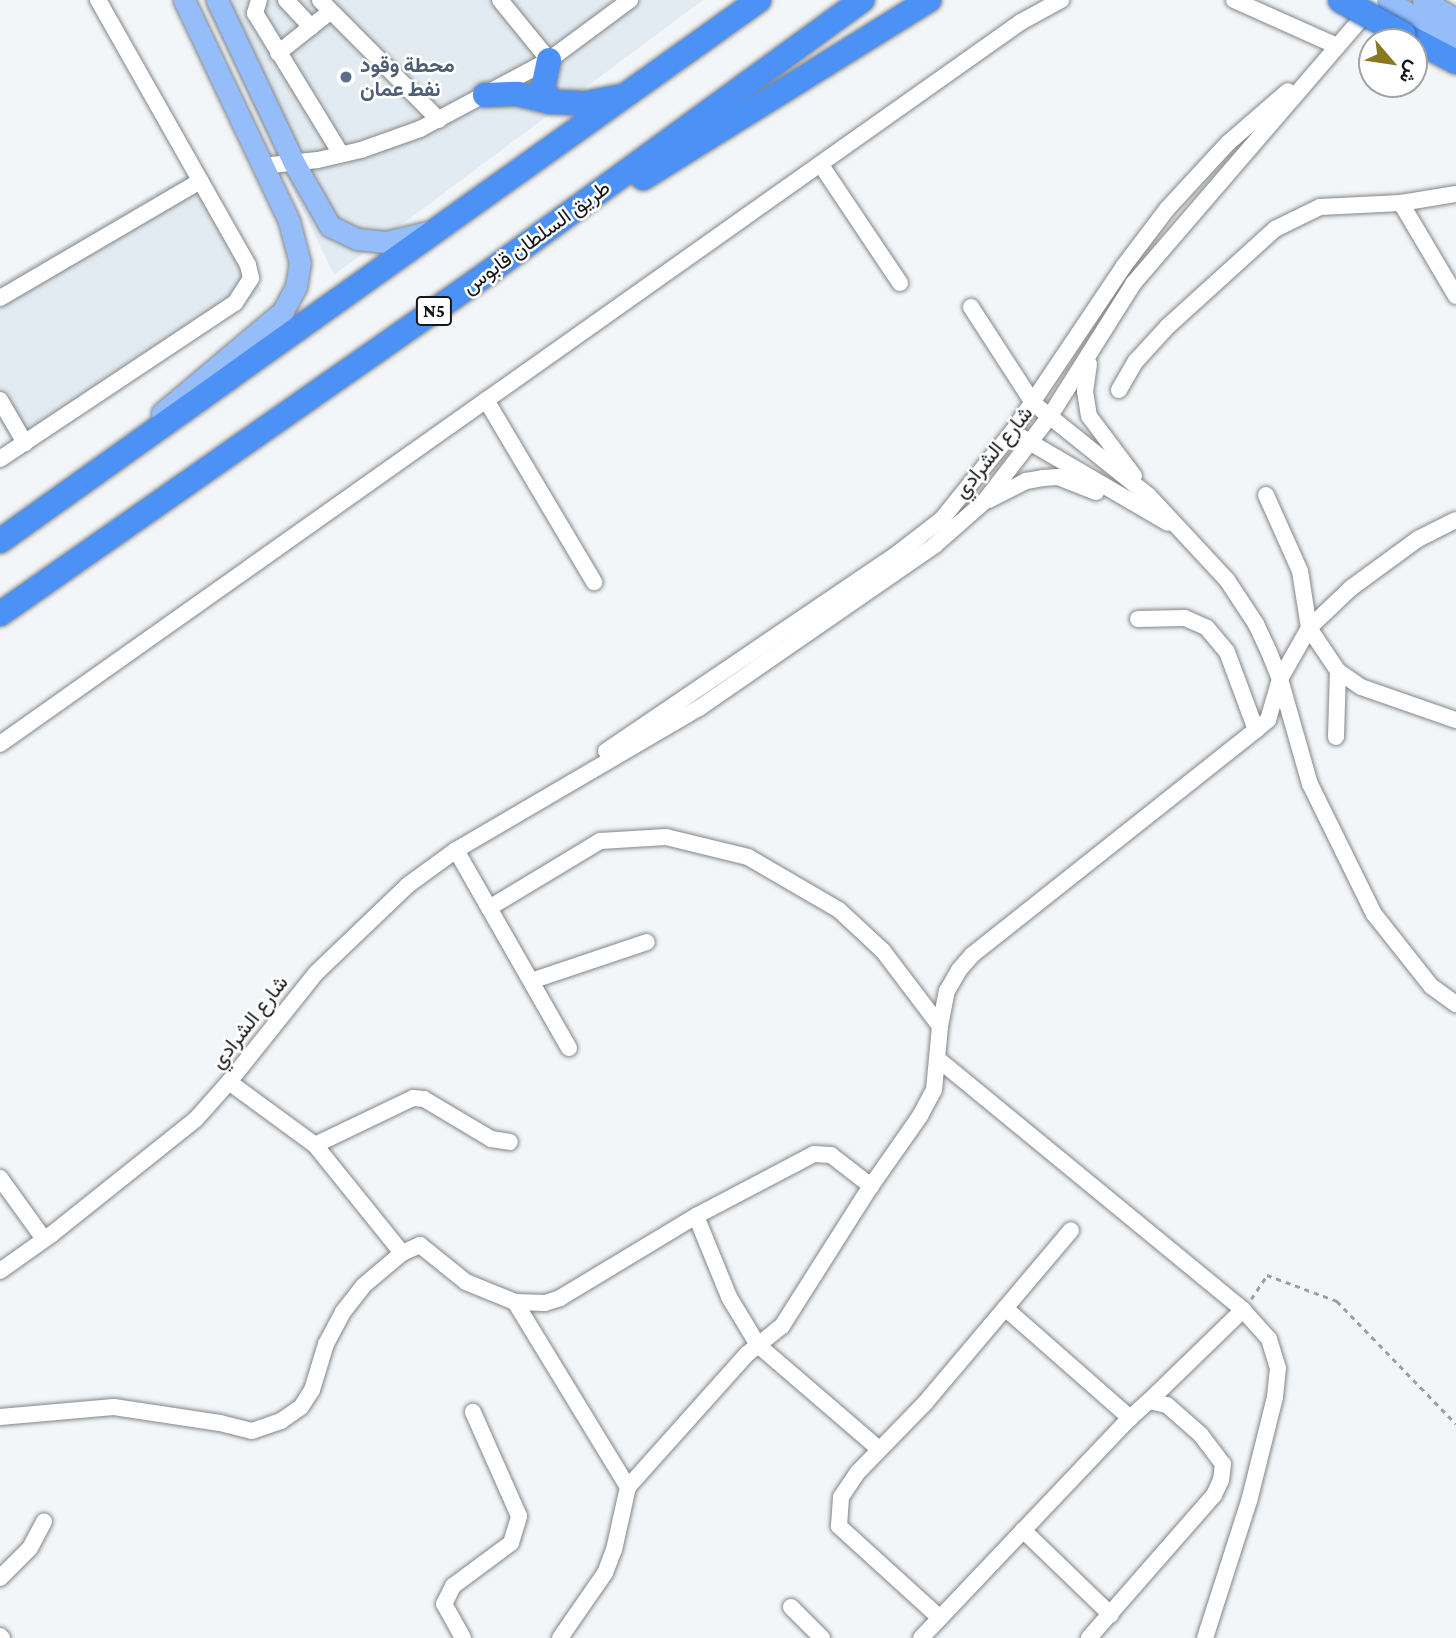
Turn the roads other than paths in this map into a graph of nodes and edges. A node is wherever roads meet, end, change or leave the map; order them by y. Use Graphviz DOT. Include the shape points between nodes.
graph roads {
  1 [pos="98,0"];
  2 [pos="217,0"];
  3 [pos="259,0"];
  4 [pos="285,0"];
  5 [pos="500,0"];
  6 [pos="630,0"];
  7 [pos="759,0"];
  8 [pos="862,0"];
  9 [pos="929,0"];
  10 [pos="1061,0"];
  11 [pos="1234,0"];
  12 [pos="1341,0"];
  13 [pos="1377,0"];
  14 [pos="1387,0"];
  15 [pos="1423,0"];
  16 [pos="187,2"];
  17 [pos="325,6"];
  18 [pos="311,27"];
  19 [pos="1450,28"];
  20 [pos="1338,46"];
  21 [pos="278,53"];
  22 [pos="548,60"];
  23 [pos="1456,62"];
  24 [pos="1318,69"];
  25 [pos="485,94"];
  26 [pos="625,95"];
  27 [pos="551,102"];
  28 [pos="439,120"];
  29 [pos="341,154"];
  30 [pos="294,163"];
  31 [pos="821,165"];
  32 [pos="261,166"];
  33 [pos="200,181"];
  34 [pos="1456,194"];
  35 [pos="1401,203"];
  36 [pos="437,230"];
  37 [pos="485,275"];
  38 [pos="900,283"];
  39 [pos="1456,296"];
  40 [pos="0,298"];
  41 [pos="971,307"];
  42 [pos="1090,356"];
  43 [pos="1119,390"];
  44 [pos="0,400"];
  45 [pos="486,400"];
  46 [pos="1033,402"];
  47 [pos="1050,415"];
  48 [pos="1013,431"];
  49 [pos="25,443"];
  50 [pos="1030,443"];
  51 [pos="0,459"];
  52 [pos="1149,495"];
  53 [pos="1266,495"];
  54 [pos="984,502"];
  55 [pos="1136,507"];
  56 [pos="44,510"];
  57 [pos="1456,520"];
  58 [pos="1176,528"];
  59 [pos="0,541"];
  60 [pos="594,582"];
  61 [pos="0,614"];
  62 [pos="1138,619"];
  63 [pos="1309,628"];
  64 [pos="1338,671"];
  65 [pos="1280,679"];
  66 [pos="1456,720"];
  67 [pos="1256,730"];
  68 [pos="1336,737"];
  69 [pos="0,744"];
  70 [pos="534,805"];
  71 [pos="456,850"];
  72 [pos="489,908"];
  73 [pos="647,942"];
  74 [pos="531,981"];
  75 [pos="1456,1004"];
  76 [pos="940,1026"];
  77 [pos="569,1048"];
  78 [pos="939,1060"];
  79 [pos="229,1082"];
  80 [pos="510,1142"];
  81 [pos="316,1145"];
  82 [pos="0,1178"];
  83 [pos="871,1186"];
  84 [pos="696,1216"];
  85 [pos="1071,1230"];
  86 [pos="44,1239"];
  87 [pos="402,1253"];
  88 [pos="0,1271"];
  89 [pos="515,1302"];
  90 [pos="1005,1308"];
  91 [pos="1243,1310"];
  92 [pos="758,1345"];
  93 [pos="1149,1401"];
  94 [pos="473,1412"];
  95 [pos="0,1417"];
  96 [pos="1130,1418"];
  97 [pos="880,1449"];
  98 [pos="628,1487"];
  99 [pos="44,1522"];
  100 [pos="1023,1530"];
  101 [pos="0,1578"];
  102 [pos="791,1607"];
  103 [pos="1111,1615"];
  104 [pos="940,1618"];
  105 [pos="463,1638"];
  106 [pos="561,1638"];
  107 [pos="822,1638"];
  108 [pos="921,1638"];
  109 [pos="1089,1638"];
  110 [pos="1205,1638"];
  1 -- 33 [label="street"];
  2 -- 30 [label="main road"];
  3 -- 21 [label="street" via="255,13"];
  4 -- 18 [label="street"];
  5 -- 22 [label="street"];
  6 -- 22 [label="street"];
  7 -- 26 [label="highway"];
  8 -- 37 [label="highway, طريق السلطان قابوس / N5"];
  9 -- 37 [label="highway"];
  10 -- 31 [label="street" via="1021,22"];
  11 -- 20 [label="street"];
  12 -- 23 [label="highway, bridge"];
  13 -- 20 [label="street, شارع الشرادي"];
  14 -- 19 [label="main road"];
  15 -- 19 [label="main road"];
  16 -- 32 [label="main road"];
  17 -- 18 [label="street"];
  17 -- 28 [label="street"];
  18 -- 21 [label="street"];
  20 -- 24 [label="street, شارع الشرادي"];
  21 -- 29 [label="street"];
  22 -- 25 [label="street"];
  22 -- 27 [label="highway" via="543,89"];
  24 -- 42 [label="street, شارع الشرادي" via="1133,284"];
  24 -- 46 [label="street, شارع الشرادي" via="1228,143 1176,199 1123,267"];
  25 -- 27 [label="highway" via="518,94"];
  25 -- 28 [label="street"];
  26 -- 27 [label="highway" via="587,103"];
  26 -- 36 [label="highway"];
  28 -- 29 [label="street" via="381,145"];
  29 -- 30 [label="street"];
  30 -- 32 [label="street"];
  30 -- 36 [label="main road" via="330,226 348,235 386,242"];
  31 -- 38 [label="street"];
  31 -- 45 [label="street"];
  32 -- 56 [label="main road" via="289,221 300,263 296,287 283,311"];
  33 -- 40 [label="street"];
  33 -- 49 [label="street" via="248,265 251,278 244,293"];
  34 -- 35 [label="street"];
  35 -- 39 [label="street"];
  35 -- 43 [label="street" via="1320,207 1275,229 1167,327 1136,361"];
  36 -- 56 [label="highway"];
  37 -- 61 [label="highway, طريق السلطان قابوس / N5"];
  41 -- 46 [label="street"];
  42 -- 47 [label="street, شارع الشرادي"];
  42 -- 52 [label="street" via="1085,391 1089,416"];
  44 -- 49 [label="street"];
  45 -- 60 [label="street"];
  45 -- 69 [label="street"];
  46 -- 47 [label="street"];
  46 -- 48 [label="street, شارع الشرادي"];
  47 -- 50 [label="street, شارع الشرادي"];
  47 -- 52 [label="street"];
  48 -- 50 [label="street"];
  48 -- 70 [label="street, شارع الشرادي" via="929,531"];
  49 -- 51 [label="street"];
  50 -- 54 [label="street, شارع الشرادي"];
  50 -- 55 [label="street"];
  52 -- 58 [label="street"];
  53 -- 63 [label="street" via="1300,570"];
  54 -- 55 [label="street" via="1026,481 1058,477"];
  54 -- 70 [label="street, شارع الشرادي" via="935,545 699,708"];
  55 -- 58 [label="street"];
  56 -- 59 [label="highway"];
  57 -- 63 [label="street" via="1418,539 1362,580"];
  58 -- 65 [label="street" via="1236,594 1256,624"];
  62 -- 67 [label="street" via="1185,618 1207,628 1227,652"];
  63 -- 64 [label="street"];
  63 -- 65 [label="street"];
  64 -- 66 [label="street" via="1361,687"];
  64 -- 68 [label="street"];
  65 -- 67 [label="street" via="1268,720"];
  65 -- 75 [label="street" via="1310,784 1374,914 1431,986"];
  67 -- 76 [label="street" via="972,955 947,991"];
  70 -- 71 [label="street, شارع الشرادي"];
  71 -- 72 [label="street"];
  71 -- 79 [label="street, شارع الشرادي" via="408,885 335,951"];
  72 -- 74 [label="street"];
  72 -- 76 [label="street" via="600,841 666,837 748,857 839,909 883,951"];
  73 -- 74 [label="street"];
  74 -- 77 [label="street"];
  76 -- 78 [label="street"];
  78 -- 83 [label="street" via="934,1090 920,1116"];
  78 -- 91 [label="street"];
  79 -- 81 [label="street"];
  79 -- 86 [label="street, شارع الشرادي" via="196,1119"];
  80 -- 81 [label="street" via="491,1139 413,1098"];
  81 -- 87 [label="street"];
  82 -- 86 [label="street"];
  83 -- 84 [label="street" via="831,1156 814,1154"];
  83 -- 92 [label="street" via="782,1326"];
  84 -- 89 [label="street" via="560,1298 534,1304"];
  84 -- 92 [label="street" via="729,1297"];
  85 -- 90 [label="street"];
  86 -- 88 [label="street, شارع الشرادي"];
  87 -- 89 [label="street" via="420,1245 466,1282"];
  87 -- 95 [label="street" via="363,1286 344,1312 326,1344 312,1390 301,1407 281,1421 252,1432 114,1407"];
  89 -- 98 [label="street"];
  90 -- 96 [label="street"];
  90 -- 97 [label="street"];
  91 -- 93 [label="street"];
  91 -- 110 [label="street" via="1269,1339 1278,1368 1276,1398 1249,1502"];
  92 -- 97 [label="street"];
  92 -- 98 [label="street"];
  93 -- 96 [label="street"];
  93 -- 103 [label="street" via="1167,1405 1201,1436 1223,1464 1222,1480"];
  94 -- 105 [label="street" via="519,1516 511,1543 453,1586 443,1604"];
  96 -- 100 [label="street"];
  97 -- 104 [label="street" via="841,1497 839,1526"];
  98 -- 106 [label="street" via="605,1573"];
  99 -- 101 [label="street" via="30,1548"];
  100 -- 103 [label="street"];
  100 -- 104 [label="street"];
  102 -- 107 [label="street"];
  103 -- 109 [label="street"];
  104 -- 108 [label="street"];
}
